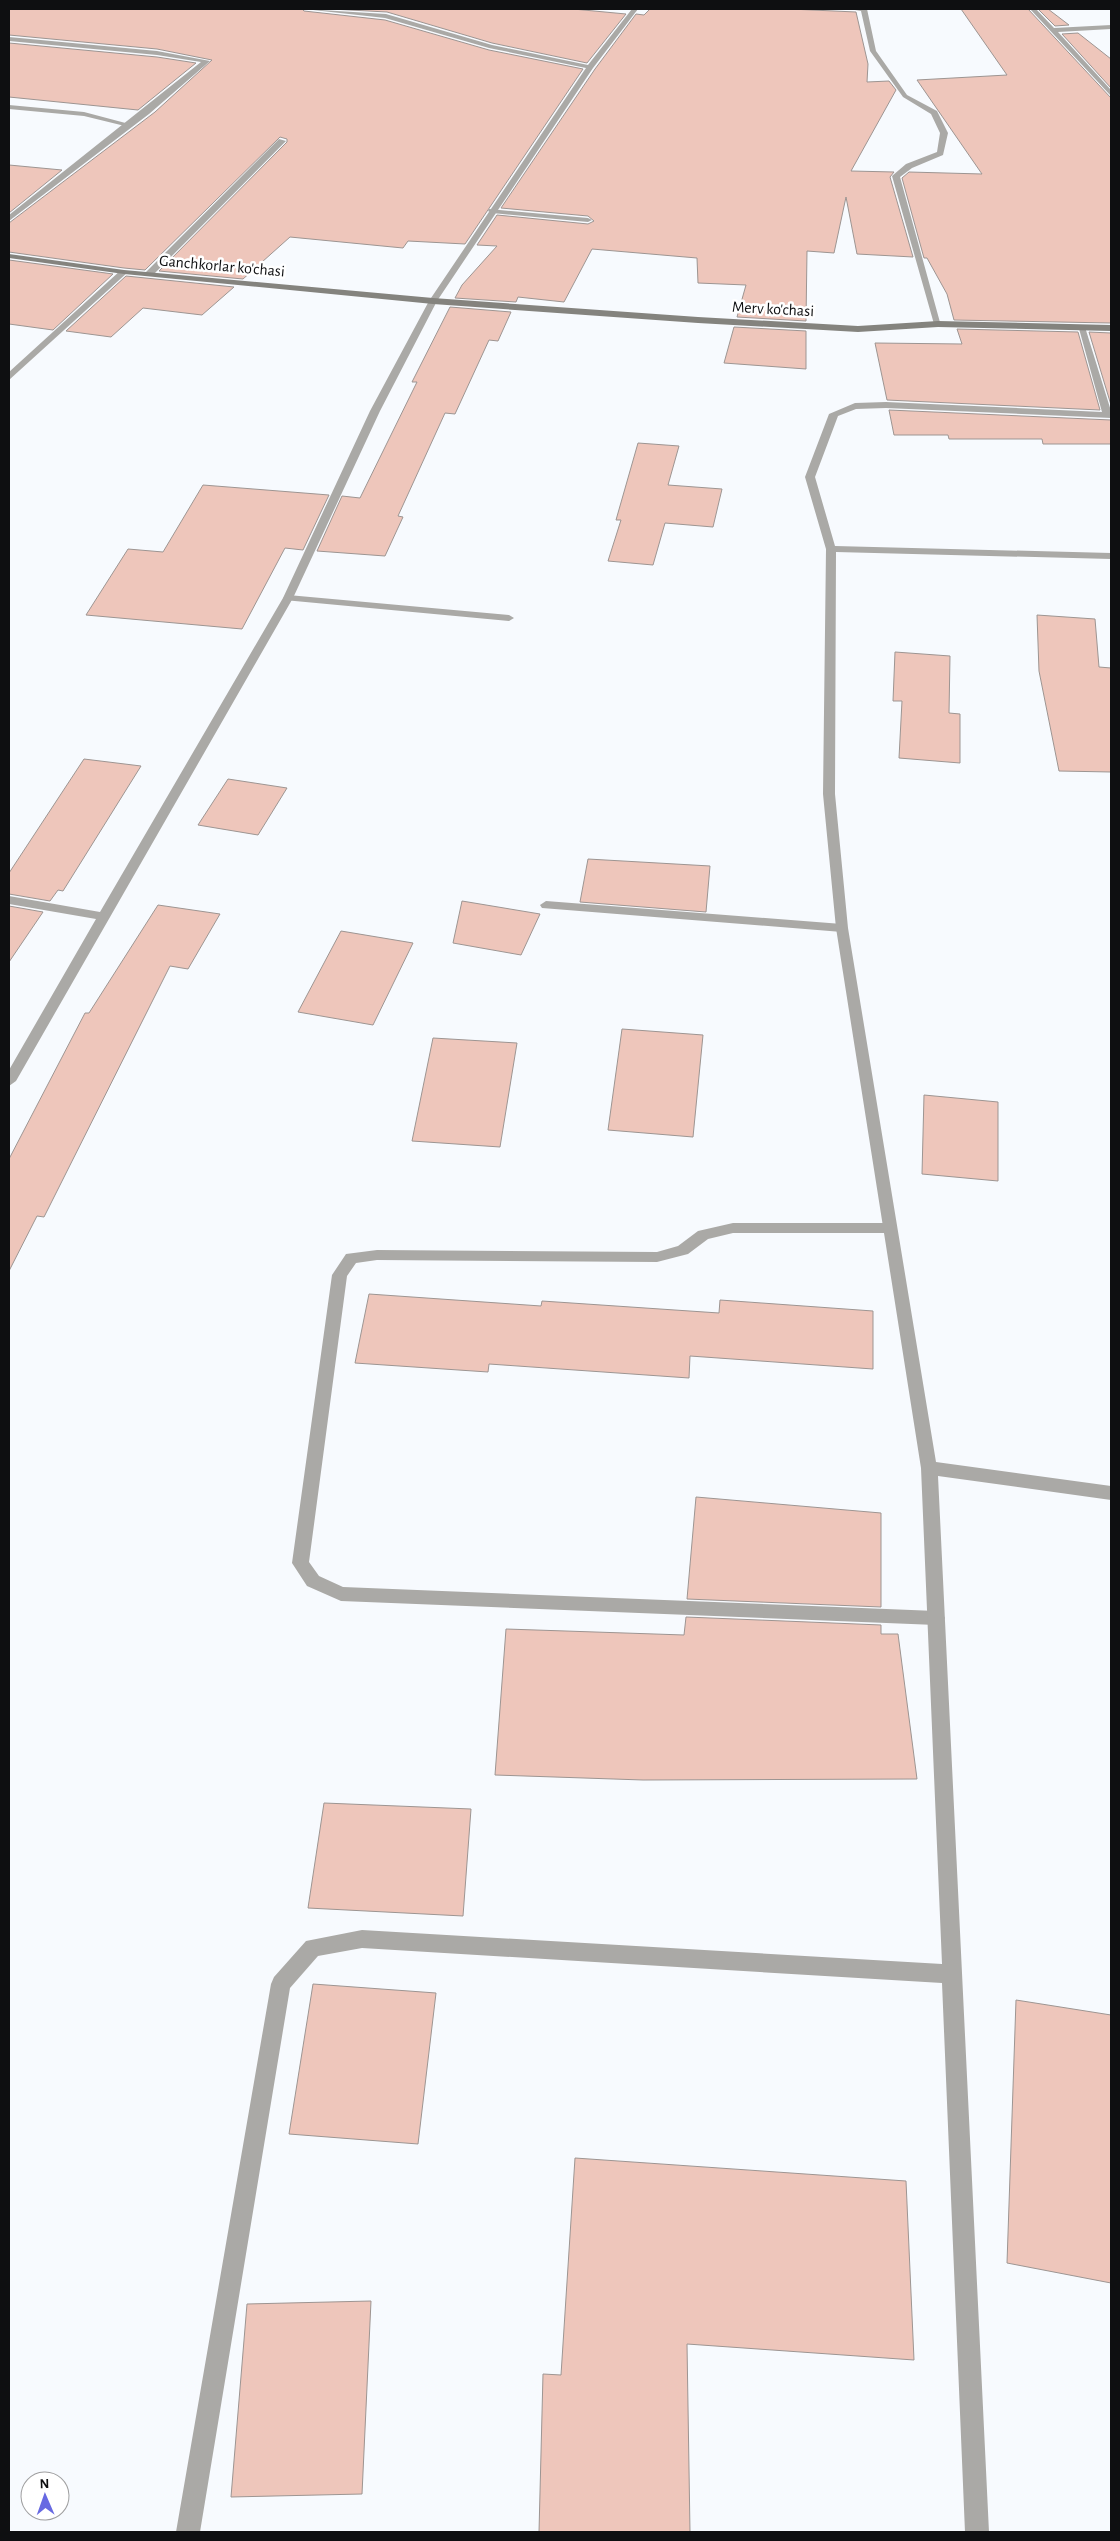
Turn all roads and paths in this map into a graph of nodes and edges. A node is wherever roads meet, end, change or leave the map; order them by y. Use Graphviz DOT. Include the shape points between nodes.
graph roads {
  1 [pos="307,9"];
  2 [pos="636,9"];
  3 [pos="852,9"];
  4 [pos="1033,9"];
  5 [pos="1111,27"];
  6 [pos="1054,30"];
  7 [pos="9,39"];
  8 [pos="590,67"];
  9 [pos="1111,94"];
  10 [pos="9,107"];
  11 [pos="130,125"];
  12 [pos="282,142"];
  13 [pos="492,211"];
  14 [pos="9,219"];
  15 [pos="588,220"];
  16 [pos="9,256"];
  17 [pos="124,272"];
  18 [pos="149,274"];
  19 [pos="433,301"];
  20 [pos="938,324"];
  21 [pos="1081,327"];
  22 [pos="1111,328"];
  23 [pos="9,377"];
  24 [pos="1110,415"];
  25 [pos="832,549"];
  26 [pos="1111,556"];
  27 [pos="288,598"];
  28 [pos="509,618"];
  29 [pos="9,900"];
  30 [pos="546,905"];
  31 [pos="104,916"];
  32 [pos="842,928"];
  33 [pos="9,1080"];
  34 [pos="889,1228"];
  35 [pos="929,1468"];
  36 [pos="1111,1493"];
  37 [pos="936,1618"];
  38 [pos="952,1974"];
  39 [pos="188,2532"];
  40 [pos="978,2532"];
  1 -- 8 [label="street" via="386,16 491,47"];
  2 -- 8 [label="street"];
  3 -- 20 [label="street" via="864,10 873,51 905,96 934,113 944,133 940,153 909,166 896,176"];
  4 -- 6 [label="street"];
  5 -- 6 [label="street"];
  6 -- 9 [label="street"];
  7 -- 11 [label="street" via="207,60"];
  8 -- 13 [label="street"];
  10 -- 11 [label="street" via="84,114"];
  11 -- 14 [label="street"];
  12 -- 18 [label="street"];
  13 -- 15 [label="street"];
  13 -- 19 [label="street"];
  16 -- 17 [label="street, Ganchkorlar ko'chasi"];
  17 -- 18 [label="street, Ganchkorlar ko'chasi"];
  17 -- 23 [label="street"];
  18 -- 19 [label="street, Ganchkorlar ko'chasi"];
  19 -- 20 [label="street, Merv ko'chasi" via="858,329"];
  19 -- 27 [label="street" via="375,411"];
  20 -- 21 [label="street, Merv ko'chasi"];
  21 -- 22 [label="street, Merv ko'chasi"];
  21 -- 24 [label="street"];
  24 -- 25 [label="street" via="886,405 855,406 834,414 810,477"];
  25 -- 26 [label="street"];
  25 -- 32 [label="street" via="829,794"];
  27 -- 28 [label="street"];
  27 -- 31 [label="street"];
  29 -- 31 [label="street"];
  30 -- 32 [label="street"];
  31 -- 33 [label="street"];
  32 -- 34 [label="street"];
  34 -- 35 [label="street"];
  34 -- 37 [label="street" via="733,1228 703,1235 683,1250 657,1257 376,1255 351,1258 340,1275 300,1563 313,1581 341,1594"];
  35 -- 36 [label="street"];
  35 -- 37 [label="street"];
  37 -- 38 [label="street"];
  38 -- 39 [label="street" via="362,1939 313,1948 281,1984"];
  38 -- 40 [label="street"];
}
